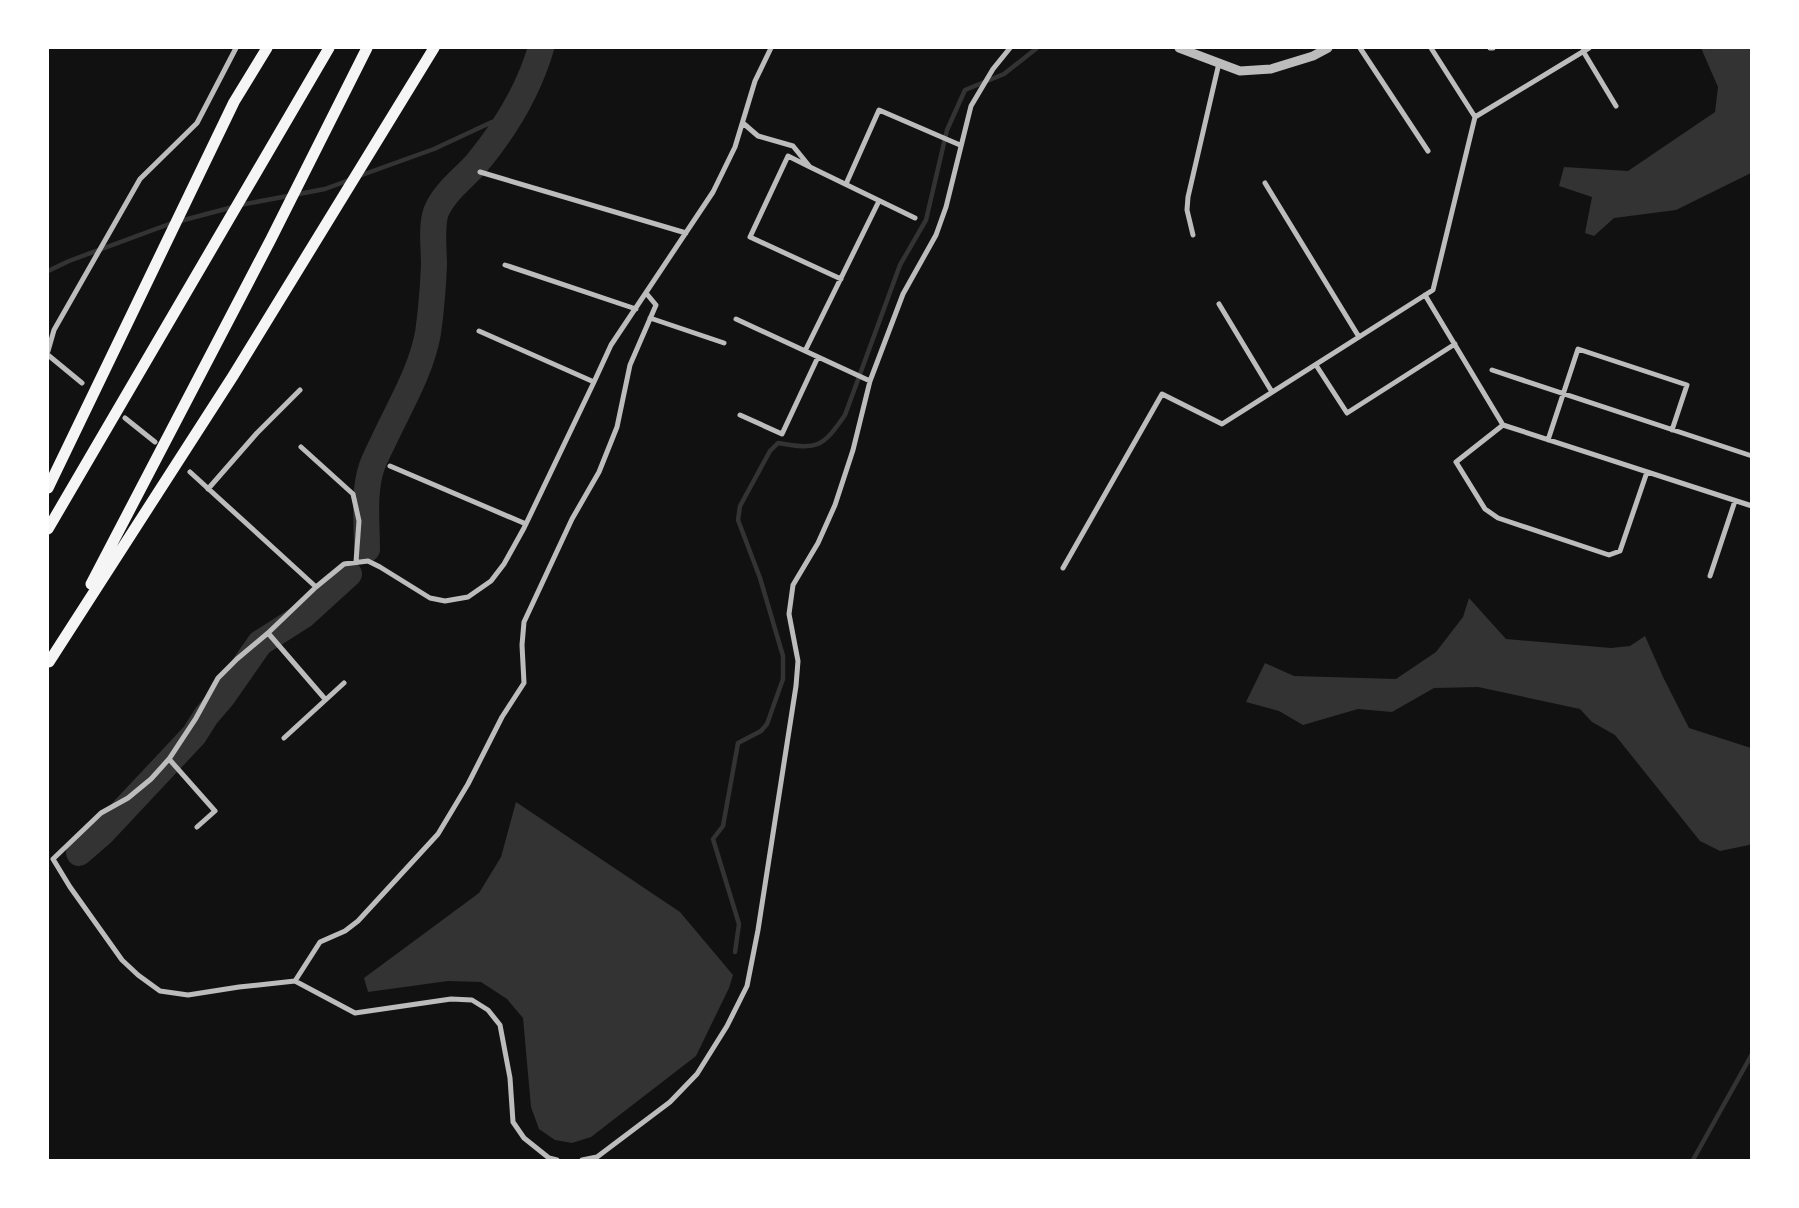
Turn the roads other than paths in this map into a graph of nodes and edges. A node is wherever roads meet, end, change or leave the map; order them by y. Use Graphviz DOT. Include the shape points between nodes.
graph roads {
  1 [pos="236,48"];
  2 [pos="267,48"];
  3 [pos="329,48"];
  4 [pos="367,48"];
  5 [pos="434,48"];
  6 [pos="771,48"];
  7 [pos="1010,48"];
  8 [pos="1179,48"];
  9 [pos="1328,48"];
  10 [pos="1360,48"];
  11 [pos="1431,48"];
  12 [pos="1589,48"];
  13 [pos="1583,51"];
  14 [pos="1219,63"];
  15 [pos="1616,106"];
  16 [pos="1475,117"];
  17 [pos="743,123"];
  18 [pos="960,145"];
  19 [pos="1428,151"];
  20 [pos="810,167"];
  21 [pos="480,172"];
  22 [pos="1265,183"];
  23 [pos="846,184"];
  24 [pos="880,201"];
  25 [pos="915,218"];
  26 [pos="686,232"];
  27 [pos="1193,234"];
  28 [pos="505,265"];
  29 [pos="841,279"];
  30 [pos="646,292"];
  31 [pos="1425,295"];
  32 [pos="1219,304"];
  33 [pos="636,309"];
  34 [pos="650,318"];
  35 [pos="736,319"];
  36 [pos="480,331"];
  37 [pos="1359,337"];
  38 [pos="724,343"];
  39 [pos="1455,344"];
  40 [pos="805,351"];
  41 [pos="48,353"];
  42 [pos="818,357"];
  43 [pos="1316,365"];
  44 [pos="1492,370"];
  45 [pos="870,381"];
  46 [pos="594,382"];
  47 [pos="82,383"];
  48 [pos="300,390"];
  49 [pos="1272,392"];
  50 [pos="1562,394"];
  51 [pos="740,415"];
  52 [pos="125,418"];
  53 [pos="1503,425"];
  54 [pos="1672,430"];
  55 [pos="1548,440"];
  56 [pos="155,442"];
  57 [pos="301,446"];
  58 [pos="1752,456"];
  59 [pos="390,466"];
  60 [pos="190,472"];
  61 [pos="1647,472"];
  62 [pos="48,488"];
  63 [pos="208,489"];
  64 [pos="1735,501"];
  65 [pos="1752,506"];
  66 [pos="526,524"];
  67 [pos="48,529"];
  68 [pos="356,562"];
  69 [pos="1063,568"];
  70 [pos="1710,576"];
  71 [pos="316,587"];
  72 [pos="268,633"];
  73 [pos="48,664"];
  74 [pos="344,683"];
  75 [pos="325,700"];
  76 [pos="284,738"];
  77 [pos="169,759"];
  78 [pos="197,827"];
  79 [pos="295,981"];
  80 [pos="558,1160"];
  81 [pos="582,1160"];
  1 -- 41 [label="street" via="197,123 140,179 54,330"];
  2 -- 62 [label="highway" via="234,102"];
  3 -- 67 [label="highway"];
  4 -- 73 [label="highway" via="272,239"];
  5 -- 73 [label="highway" via="233,376"];
  6 -- 17 [label="street" via="755,81"];
  7 -- 18 [label="street" via="971,106"];
  8 -- 14 [label="street"];
  9 -- 14 [label="street" via="1271,69 1240,70"];
  10 -- 19 [label="street"];
  11 -- 16 [label="street"];
  12 -- 13 [label="street"];
  13 -- 15 [label="street"];
  13 -- 16 [label="street"];
  14 -- 27 [label="street" via="1188,197 1187,210"];
  16 -- 31 [label="street" via="1433,290"];
  17 -- 20 [label="street" via="758,136 793,146"];
  17 -- 26 [label="street" via="713,192"];
  18 -- 23 [label="street" via="879,110"];
  18 -- 45 [label="street" via="936,235 903,294"];
  20 -- 23 [label="street"];
  20 -- 29 [label="street" via="788,156 750,237"];
  21 -- 26 [label="street"];
  22 -- 37 [label="street"];
  23 -- 24 [label="street"];
  24 -- 25 [label="street"];
  24 -- 29 [label="street"];
  26 -- 30 [label="street"];
  28 -- 33 [label="street"];
  29 -- 40 [label="street"];
  30 -- 33 [label="street"];
  30 -- 34 [label="street" via="656,305"];
  31 -- 37 [label="street"];
  31 -- 39 [label="street"];
  32 -- 49 [label="street"];
  33 -- 46 [label="street" via="611,345"];
  34 -- 38 [label="street"];
  34 -- 79 [label="street" via="630,366 617,427 599,472 572,518 524,622 524,683 438,834 358,921 320,942"];
  35 -- 40 [label="street"];
  36 -- 46 [label="street"];
  37 -- 43 [label="street"];
  39 -- 43 [label="street" via="1347,413"];
  39 -- 53 [label="street"];
  40 -- 42 [label="street"];
  41 -- 47 [label="street"];
  42 -- 45 [label="street"];
  42 -- 51 [label="street" via="782,434"];
  43 -- 49 [label="street"];
  44 -- 50 [label="street"];
  45 -- 81 [label="street" via="835,505 818,542 792,585 789,614 798,661 796,686 747,986 697,1074 670,1102 597,1157"];
  46 -- 66 [label="street"];
  48 -- 63 [label="street"];
  49 -- 69 [label="street" via="1222,424 1162,394"];
  50 -- 54 [label="street"];
  50 -- 54 [label="street" via="1578,349 1687,385"];
  50 -- 55 [label="street"];
  52 -- 56 [label="street"];
  53 -- 55 [label="street"];
  53 -- 61 [label="street" via="1456,462 1485,510 1498,518 1610,555 1620,551"];
  54 -- 58 [label="street"];
  55 -- 61 [label="street"];
  57 -- 68 [label="street" via="353,494 359,521"];
  59 -- 66 [label="street"];
  60 -- 63 [label="street"];
  61 -- 64 [label="street"];
  63 -- 71 [label="street"];
  64 -- 65 [label="street"];
  64 -- 70 [label="street"];
  66 -- 68 [label="street" via="491,581 468,597 445,601 430,598 380,567"];
  68 -- 71 [label="street" via="344,564"];
  71 -- 72 [label="street"];
  72 -- 75 [label="street"];
  72 -- 77 [label="street" via="218,678"];
  74 -- 75 [label="street"];
  75 -- 76 [label="street"];
  77 -- 78 [label="street" via="215,811"];
  77 -- 79 [label="street" via="128,798 101,813 53,859 122,960 160,991 188,995"];
  79 -- 80 [label="street" via="355,1013 451,999 472,1000 488,1010 500,1025 510,1078 513,1122 524,1138 549,1158"];
}
